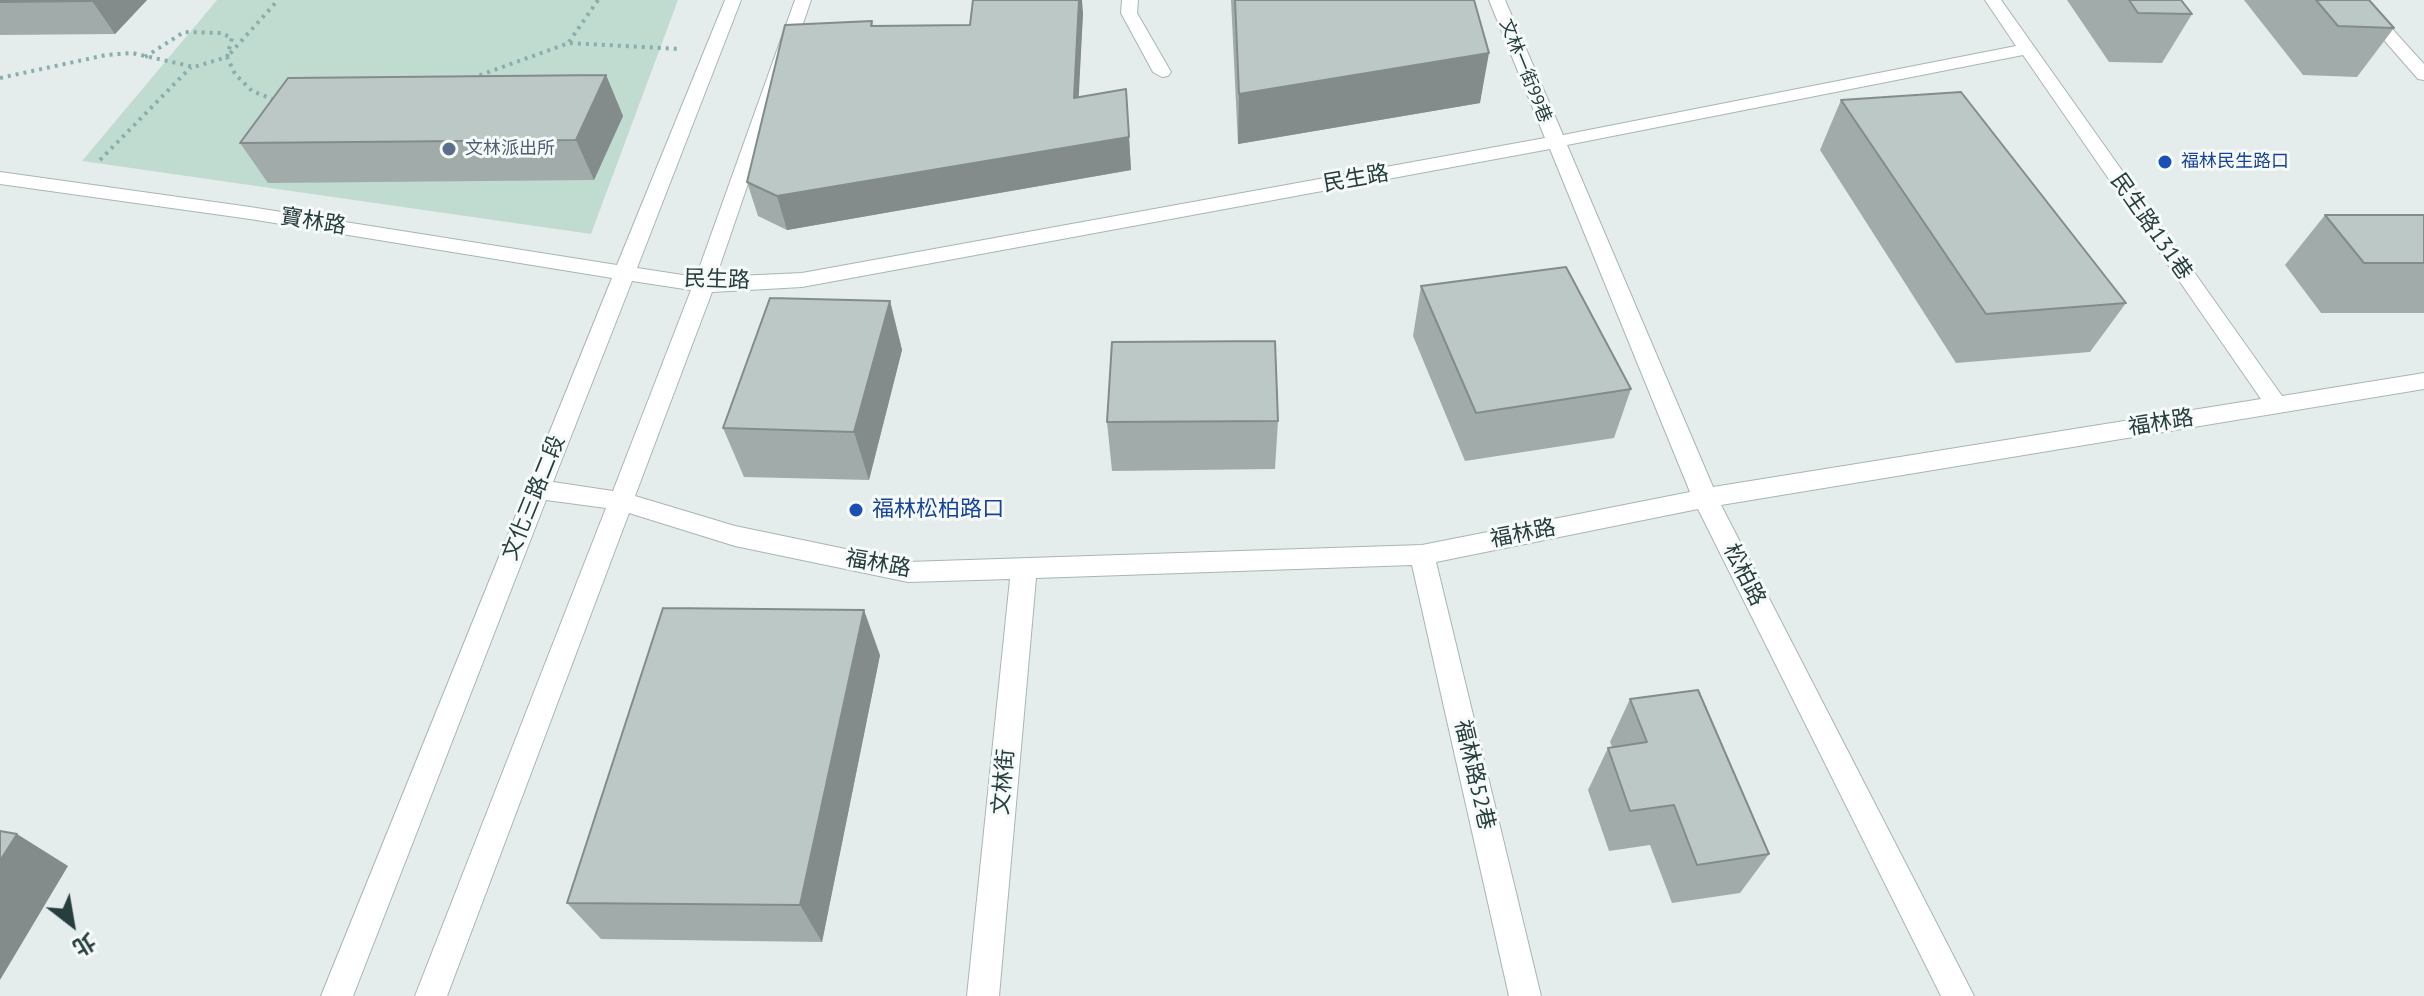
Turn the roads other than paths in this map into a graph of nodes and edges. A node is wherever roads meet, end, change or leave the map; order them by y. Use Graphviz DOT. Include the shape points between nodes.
graph roads {
  1 [pos="733,0"];
  2 [pos="803,0"];
  3 [pos="1130,0"];
  4 [pos="1497,0"];
  5 [pos="1993,0"];
  6 [pos="2357,0"];
  7 [pos="2026,49"];
  8 [pos="1162,72"];
  9 [pos="2424,75"];
  10 [pos="1554,142"];
  11 [pos="0,178"];
  12 [pos="625,270"];
  13 [pos="702,285"];
  14 [pos="2424,381"];
  15 [pos="2276,404"];
  16 [pos="537,489"];
  17 [pos="1705,498"];
  18 [pos="620,501"];
  19 [pos="1422,555"];
  20 [pos="1024,568"];
  21 [pos="337,996"];
  22 [pos="431,996"];
  23 [pos="983,996"];
  24 [pos="1525,996"];
  25 [pos="1958,996"];
  1 -- 12 [label="street, 文化三路二段"];
  2 -- 13 [label="street"];
  3 -- 8 [label="street" via="1129,13"];
  4 -- 10 [label="street, 文林一街99巷"];
  5 -- 7 [label="street"];
  6 -- 9 [label="street"];
  7 -- 10 [label="street, 民生路"];
  7 -- 15 [label="street, 民生路131巷"];
  10 -- 13 [label="street, 民生路" via="802,280"];
  10 -- 17 [label="street, 松柏路"];
  11 -- 12 [label="street, 寶林路"];
  12 -- 13 [label="street, 民生路"];
  12 -- 16 [label="street, 文化三路二段"];
  13 -- 18 [label="street"];
  14 -- 15 [label="street, 福林路"];
  15 -- 17 [label="street, 福林路"];
  16 -- 18 [label="street, 福林路"];
  16 -- 21 [label="street, 文化三路二段"];
  17 -- 19 [label="street, 福林路"];
  17 -- 25 [label="street, 松柏路"];
  18 -- 20 [label="street, 福林路" via="735,536 908,572"];
  18 -- 22 [label="street"];
  19 -- 20 [label="street, 福林路"];
  19 -- 24 [label="street, 福林路52巷"];
  20 -- 23 [label="street, 文林街"];
}
